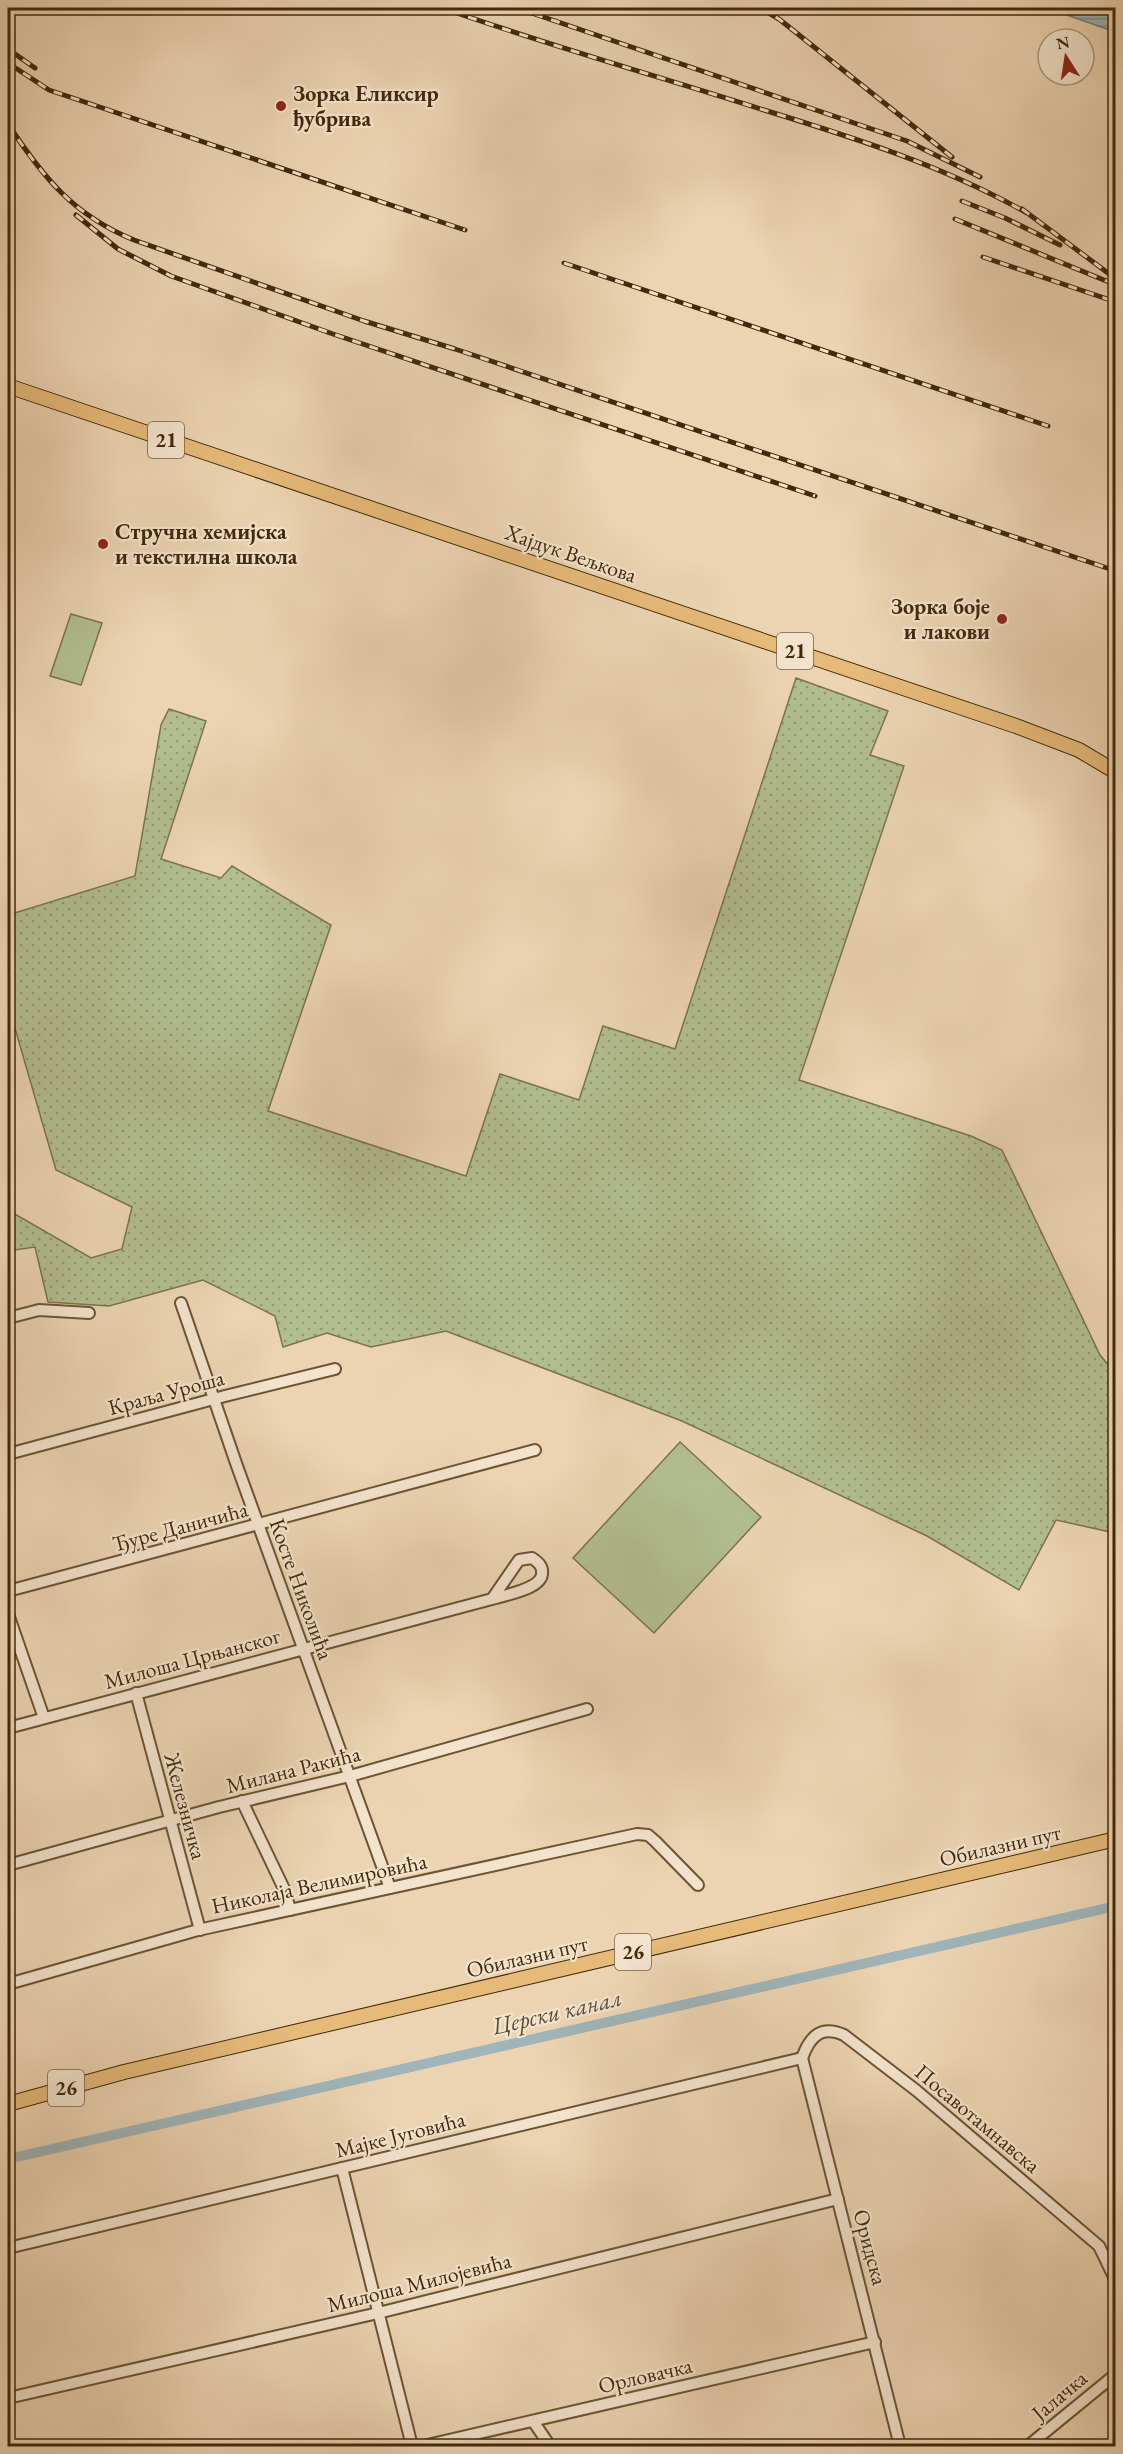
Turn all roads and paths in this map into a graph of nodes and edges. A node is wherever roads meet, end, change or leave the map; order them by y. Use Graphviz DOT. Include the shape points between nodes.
graph roads {
  1 [pos="8,386"];
  2 [pos="1116,772"];
  3 [pos="181,1303"];
  4 [pos="89,1313"];
  5 [pos="8,1317"];
  6 [pos="335,1369"];
  7 [pos="214,1399"];
  8 [pos="535,1450"];
  9 [pos="8,1454"];
  10 [pos="258,1525"];
  11 [pos="8,1591"];
  12 [pos="492,1599"];
  13 [pos="8,1614"];
  14 [pos="303,1648"];
  15 [pos="136,1693"];
  16 [pos="587,1709"];
  17 [pos="44,1718"];
  18 [pos="8,1728"];
  19 [pos="350,1776"];
  20 [pos="242,1801"];
  21 [pos="170,1821"];
  22 [pos="1116,1839"];
  23 [pos="8,1865"];
  24 [pos="698,1885"];
  25 [pos="390,1888"];
  26 [pos="291,1910"];
  27 [pos="200,1930"];
  28 [pos="8,1984"];
  29 [pos="802,2058"];
  30 [pos="124,2072"];
  31 [pos="8,2096"];
  32 [pos="8,2104"];
  33 [pos="342,2168"];
  34 [pos="838,2199"];
  35 [pos="8,2248"];
  36 [pos="1116,2281"];
  37 [pos="378,2313"];
  38 [pos="875,2342"];
  39 [pos="1116,2374"];
  40 [pos="8,2398"];
  41 [pos="533,2421"];
  42 [pos="412,2446"];
  43 [pos="423,2446"];
  44 [pos="550,2446"];
  45 [pos="900,2446"];
  46 [pos="1028,2446"];
  1 -- 2 [label="main road, Хајдук Вељкова / 21" via="1028,730 1079,750"];
  3 -- 7 [label="street, Косте Николића"];
  4 -- 5 [label="street" via="39,1310"];
  6 -- 7 [label="street, Краља Уроша"];
  7 -- 9 [label="street, Краља Уроша"];
  7 -- 10 [label="street, Косте Николића"];
  8 -- 10 [label="street, Ђуре Даничића"];
  10 -- 11 [label="street, Ђуре Даничића"];
  10 -- 14 [label="street, Косте Николића"];
  12 -- 12 [label="street, Милоша Црњанског" via="536,1585 542,1575 540,1564 532,1558 519,1560"];
  12 -- 14 [label="street, Милоша Црњанског"];
  13 -- 17 [label="street"];
  14 -- 15 [label="street, Милоша Црњанског"];
  14 -- 19 [label="street, Косте Николића"];
  15 -- 17 [label="street, Милоша Црњанског"];
  15 -- 21 [label="street, Железничка"];
  16 -- 19 [label="street, Милана Ракића"];
  17 -- 18 [label="street, Милоша Црњанског"];
  19 -- 20 [label="street, Милана Ракића"];
  19 -- 25 [label="street, Косте Николића"];
  20 -- 21 [label="street, Милана Ракића"];
  20 -- 26 [label="street"];
  21 -- 23 [label="street, Милана Ракића"];
  21 -- 27 [label="street, Железничка"];
  22 -- 30 [label="main road, Обилазни пут / 26"];
  24 -- 25 [label="street, Николаја Велимировића" via="655,1840 643,1833"];
  25 -- 26 [label="street, Николаја Велимировића"];
  26 -- 27 [label="street, Николаја Велимировића"];
  27 -- 28 [label="street, Николаја Велимировића"];
  29 -- 33 [label="street, Мајке Југовића"];
  29 -- 34 [label="street, Оридска"];
  29 -- 36 [label="street, Посавотамнавска" via="807,2045 821,2032 831,2030 844,2035 917,2091 1099,2246"];
  30 -- 31 [label="main road, Обилазни пут / 26"];
  30 -- 32 [label="main road, Обилазни пут / 26"];
  33 -- 35 [label="street, Мајке Југовића"];
  33 -- 37 [label="street"];
  34 -- 37 [label="street, Милоша Милојевића"];
  34 -- 38 [label="street, Оридска"];
  37 -- 40 [label="street, Милоша Милојевића"];
  37 -- 42 [label="street"];
  38 -- 41 [label="street, Орловачка"];
  38 -- 45 [label="street, Оридска"];
  39 -- 46 [label="street, Јалачка"];
  41 -- 43 [label="street, Орловачка"];
  41 -- 44 [label="street"];
}
